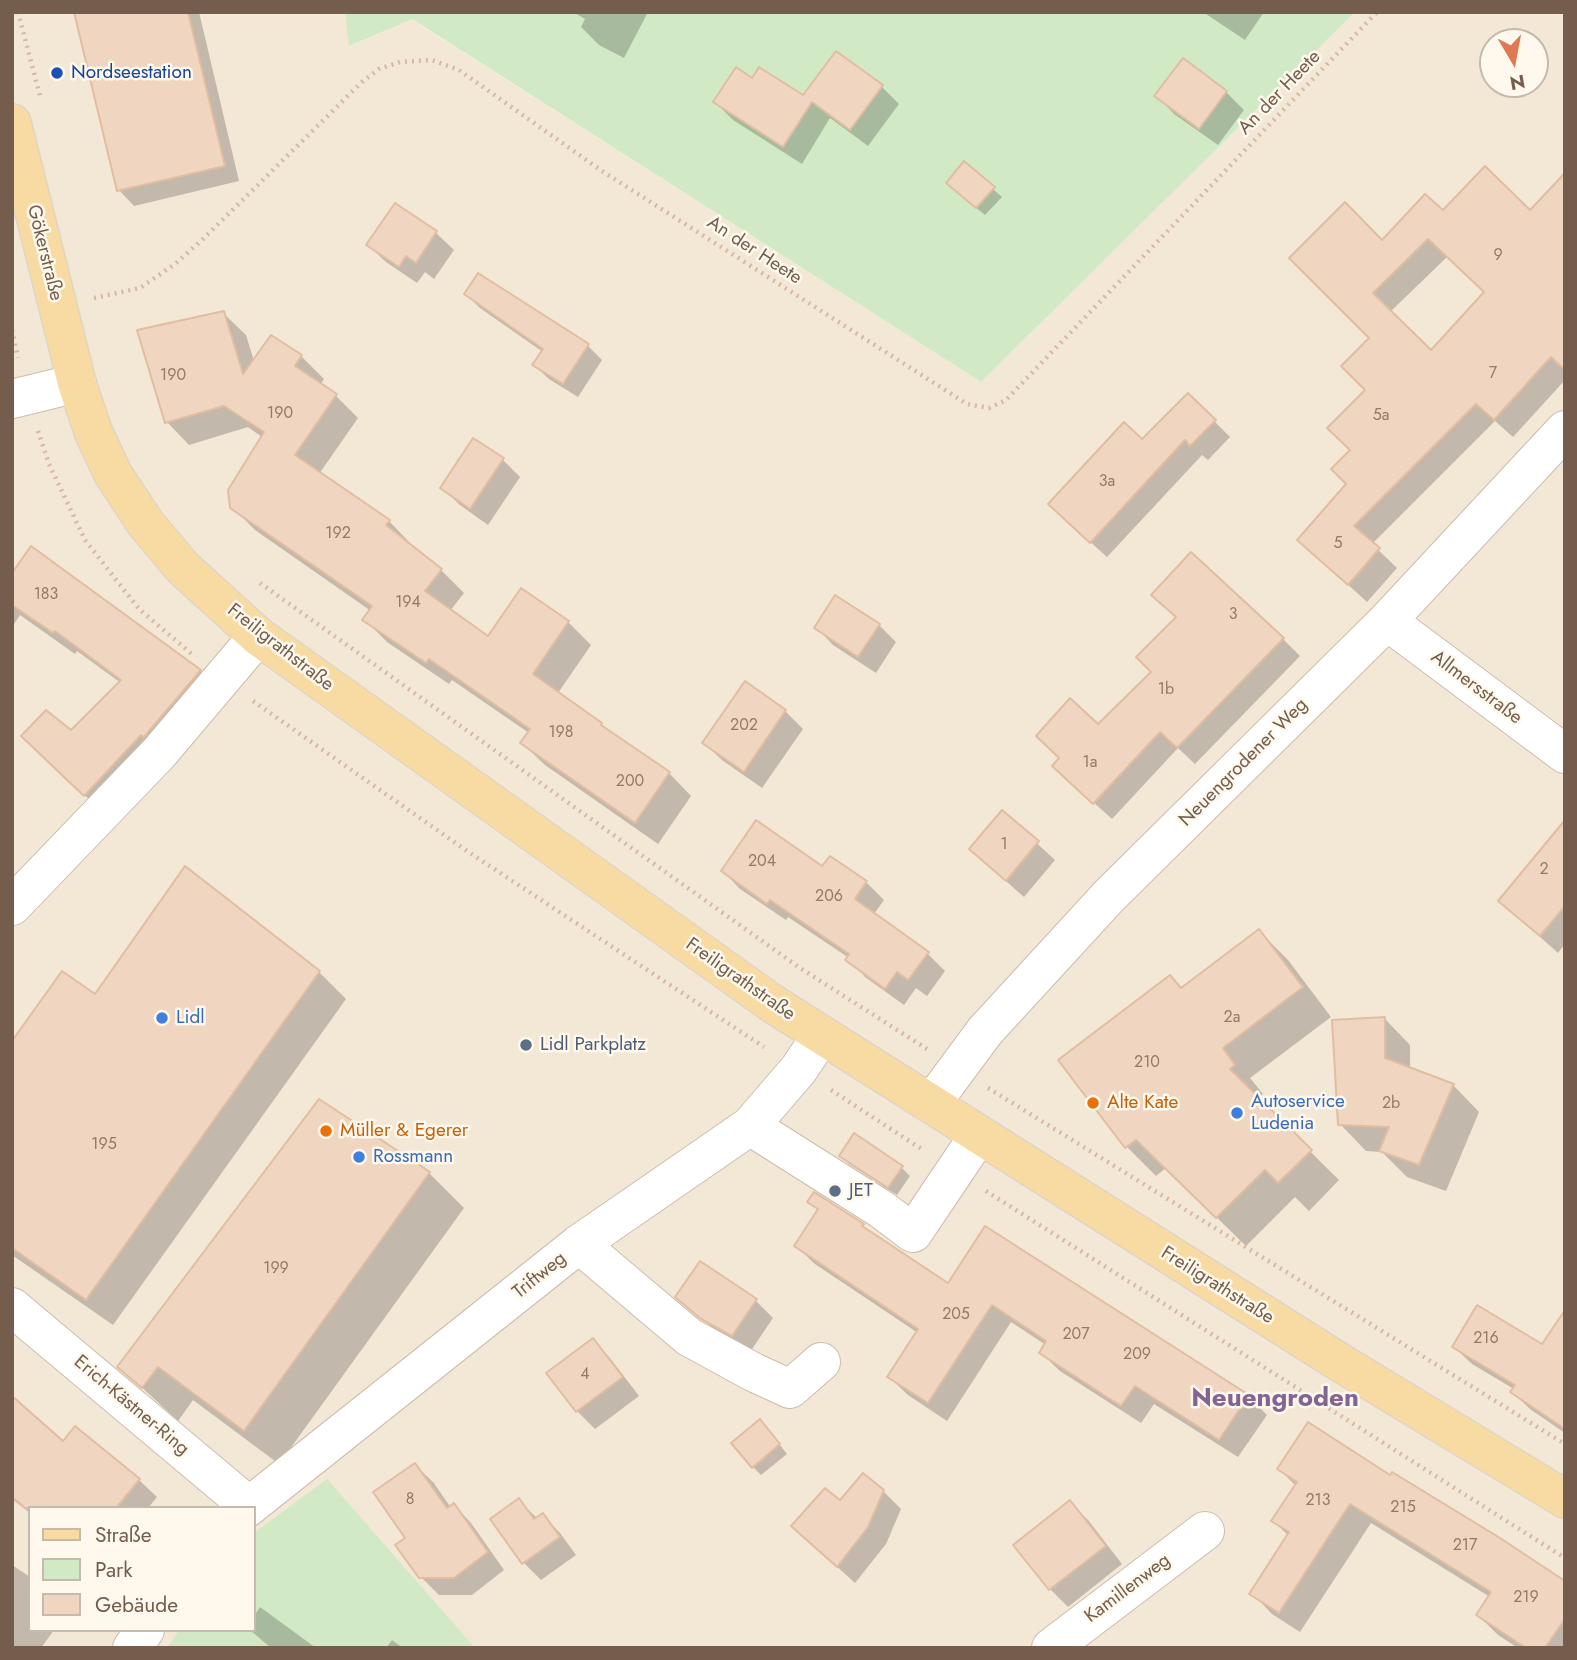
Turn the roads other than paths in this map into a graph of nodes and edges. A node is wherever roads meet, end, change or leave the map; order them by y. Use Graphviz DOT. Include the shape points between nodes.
graph roads {
  1 [pos="12,123"];
  2 [pos="77,383"];
  3 [pos="12,399"];
  4 [pos="1565,429"];
  5 [pos="1387,621"];
  6 [pos="258,636"];
  7 [pos="1565,754"];
  8 [pos="12,906"];
  9 [pos="821,1035"];
  10 [pos="930,1104"];
  11 [pos="750,1126"];
  12 [pos="979,1135"];
  13 [pos="579,1244"];
  14 [pos="12,1307"];
  15 [pos="821,1362"];
  16 [pos="1565,1499"];
  17 [pos="247,1506"];
  18 [pos="249,1506"];
  19 [pos="1205,1531"];
  20 [pos="144,1632"];
  21 [pos="132,1648"];
  22 [pos="1051,1648"];
  1 -- 2 [label="main road, Gökerstraße"];
  2 -- 3 [label="street"];
  2 -- 6 [label="main road, Freiligrathstraße" via="114,474 146,524 184,568"];
  4 -- 5 [label="street, Neuengrodener Weg"];
  5 -- 7 [label="street, Allmersstraße"];
  5 -- 10 [label="street, Neuengrodener Weg" via="1109,896 985,1031"];
  6 -- 8 [label="street" via="159,753"];
  6 -- 9 [label="main road, Freiligrathstraße"];
  9 -- 10 [label="main road, Freiligrathstraße"];
  9 -- 11 [label="street, Triftweg" via="799,1069"];
  10 -- 12 [label="main road, Freiligrathstraße"];
  11 -- 12 [label="street" via="913,1233"];
  11 -- 13 [label="street, Triftweg"];
  12 -- 16 [label="main road, Freiligrathstraße"];
  13 -- 15 [label="street" via="689,1337 753,1372 790,1389"];
  13 -- 18 [label="street, Triftweg"];
  14 -- 17 [label="street, Erich-Kästner-Ring"];
  19 -- 22 [label="street, Kamillenweg"];
  20 -- 21 [label="street"];
}
